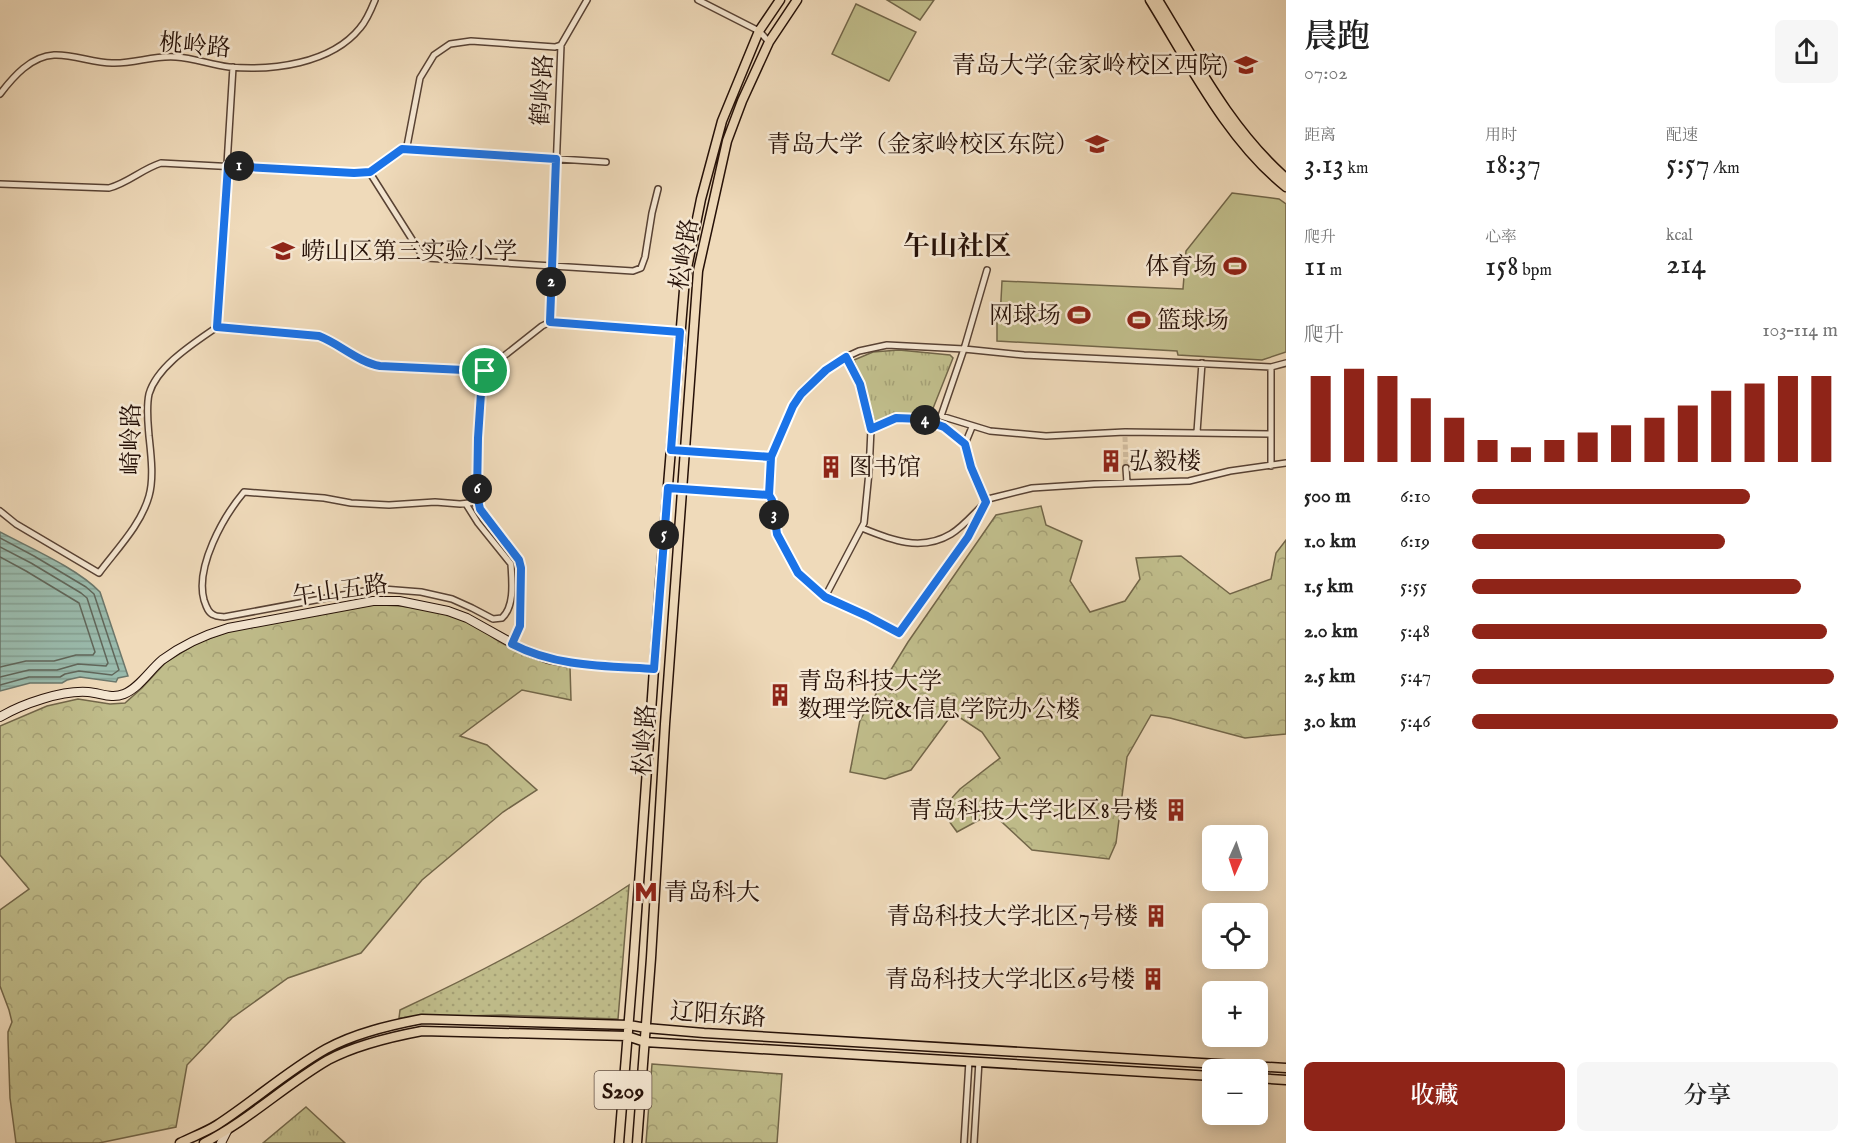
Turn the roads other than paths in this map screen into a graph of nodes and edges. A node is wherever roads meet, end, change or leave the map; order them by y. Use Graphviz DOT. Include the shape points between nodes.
graph roads {
  1 [pos="375,0"];
  2 [pos="586,0"];
  3 [pos="698,0"];
  4 [pos="780,0"];
  5 [pos="797,0"];
  6 [pos="1150,0"];
  7 [pos="1158,0"];
  8 [pos="759,31"];
  9 [pos="769,42"];
  10 [pos="561,45"];
  11 [pos="233,67"];
  12 [pos="0,94"];
  13 [pos="402,149"];
  14 [pos="556,159"];
  15 [pos="606,162"];
  16 [pos="228,166"];
  17 [pos="370,172"];
  18 [pos="1286,178"];
  19 [pos="0,184"];
  20 [pos="1286,187"];
  21 [pos="658,189"];
  22 [pos="552,266"];
  23 [pos="987,270"];
  24 [pos="550,322"];
  25 [pos="217,327"];
  26 [pos="680,332"];
  27 [pos="964,349"];
  28 [pos="846,357"];
  29 [pos="1202,363"];
  30 [pos="1286,363"];
  31 [pos="1271,367"];
  32 [pos="485,371"];
  33 [pos="972,427"];
  34 [pos="871,429"];
  35 [pos="1197,432"];
  36 [pos="1270,434"];
  37 [pos="965,444"];
  38 [pos="671,450"];
  39 [pos="686,451"];
  40 [pos="771,457"];
  41 [pos="1286,464"];
  42 [pos="1271,466"];
  43 [pos="1126,468"];
  44 [pos="1127,483"];
  45 [pos="668,488"];
  46 [pos="682,489"];
  47 [pos="769,495"];
  48 [pos="478,502"];
  49 [pos="986,502"];
  50 [pos="466,504"];
  51 [pos="0,511"];
  52 [pos="862,528"];
  53 [pos="825,597"];
  54 [pos="512,644"];
  55 [pos="654,669"];
  56 [pos="0,717"];
  57 [pos="629,1024"];
  58 [pos="646,1028"];
  59 [pos="627,1036"];
  60 [pos="645,1042"];
  61 [pos="969,1061"];
  62 [pos="979,1061"];
  63 [pos="1286,1068"];
  64 [pos="1202,1075"];
  65 [pos="1268,1079"];
  66 [pos="1286,1080"];
  67 [pos="227,1131"];
  68 [pos="180,1143"];
  69 [pos="204,1143"];
  70 [pos="221,1143"];
  71 [pos="619,1143"];
  72 [pos="637,1143"];
  73 [pos="964,1143"];
  74 [pos="974,1143"];
  1 -- 11 [label="street, 桃岭路" via="359,29 333,50 285,65"];
  2 -- 10 [label="street, 鹤岭路"];
  3 -- 8 [label="street"];
  4 -- 8 [label="main road, 松岭路 / S209"];
  5 -- 9 [label="main road, 松岭路 / S209"];
  6 -- 20 [label="main road" via="1227,124 1252,156"];
  7 -- 18 [label="main road" via="1232,119 1256,150"];
  8 -- 9 [label="street"];
  8 -- 26 [label="main road, 松岭路 / S209" via="722,121 701,200 685,278"];
  9 -- 39 [label="main road, 松岭路 / S209" via="727,141 712,206 699,272"];
  10 -- 13 [label="street" via="471,41 450,44 434,55 420,78 407,146"];
  10 -- 14 [label="street, 鹤岭路"];
  11 -- 12 [label="street, 桃岭路" via="179,57 113,63 53,55 34,61"];
  11 -- 16 [label="street"];
  13 -- 14 [label="street"];
  13 -- 17 [label="street"];
  14 -- 15 [label="street"];
  14 -- 22 [label="street, 鹤岭路"];
  16 -- 17 [label="street"];
  16 -- 19 [label="street" via="161,163 120,185 99,189"];
  16 -- 25 [label="street"];
  17 -- 22 [label="street" via="426,258"];
  21 -- 22 [label="street" via="641,268 633,272"];
  22 -- 24 [label="street, 鹤岭路"];
  23 -- 27 [label="street"];
  24 -- 26 [label="street"];
  24 -- 32 [label="street"];
  25 -- 32 [label="street" via="319,336 380,366"];
  25 -- 51 [label="street, 崎岭路" via="162,370 150,393 150,495 141,517 99,573"];
  26 -- 38 [label="main road, 松岭路 / S209"];
  27 -- 28 [label="street" via="887,345"];
  27 -- 29 [label="street"];
  27 -- 33 [label="street" via="941,416"];
  28 -- 34 [label="street" via="860,384"];
  28 -- 40 [label="street" via="801,394"];
  29 -- 31 [label="street"];
  29 -- 35 [label="street"];
  30 -- 31 [label="street"];
  31 -- 36 [label="street"];
  32 -- 48 [label="street" via="478,438"];
  33 -- 35 [label="street" via="1046,436"];
  33 -- 37 [label="street"];
  34 -- 37 [label="street" via="896,418 922,419 944,427"];
  34 -- 52 [label="street"];
  35 -- 36 [label="street"];
  36 -- 42 [label="street"];
  37 -- 49 [label="street"];
  38 -- 39 [label="street"];
  38 -- 45 [label="main road, 松岭路 / S209"];
  39 -- 40 [label="street"];
  39 -- 46 [label="main road, 松岭路 / S209"];
  40 -- 47 [label="street"];
  41 -- 42 [label="street"];
  42 -- 44 [label="street" via="1189,481"];
  43 -- 44 [label="street"];
  44 -- 49 [label="street" via="1032,488"];
  45 -- 46 [label="street"];
  45 -- 55 [label="main road, 松岭路 / S209"];
  46 -- 47 [label="street"];
  46 -- 58 [label="main road, 松岭路 / S209"];
  47 -- 53 [label="street" via="777,534 798,573"];
  48 -- 50 [label="street"];
  48 -- 54 [label="street" via="521,568 520,626"];
  49 -- 52 [label="street" via="952,533 917,545"];
  49 -- 53 [label="street" via="968,537 899,633"];
  50 -- 50 [label="street" via="351,503 244,492 207,558 202,579 207,608 224,617 364,591 399,590 452,600 493,619 502,618 510,606 511,564"];
  52 -- 53 [label="street"];
  54 -- 55 [label="street, 午山五路" via="569,663"];
  54 -- 56 [label="street, 午山五路" via="448,611 399,601 373,601 205,635 162,660 126,693 114,697 72,692"];
  55 -- 57 [label="main road, 松岭路 / S209"];
  57 -- 58 [label="main road, 辽阳东路"];
  57 -- 59 [label="main road, 松岭路 / S209"];
  57 -- 68 [label="main road, 辽阳东路" via="458,1019 397,1024 328,1048 215,1126"];
  58 -- 60 [label="main road, 松岭路 / S209"];
  58 -- 63 [label="main road, 辽阳东路"];
  59 -- 60 [label="main road, 辽阳东路"];
  59 -- 67 [label="main road, 辽阳东路" via="422,1031 397,1036 330,1059"];
  59 -- 71 [label="main road, 松岭路 / S209"];
  60 -- 61 [label="main road, 辽阳东路"];
  60 -- 72 [label="main road, 松岭路 / S209"];
  61 -- 62 [label="main road, 辽阳东路"];
  61 -- 73 [label="street"];
  62 -- 64 [label="main road, 辽阳东路"];
  62 -- 74 [label="street"];
  65 -- 66 [label="main road"];
  67 -- 69 [label="main road, 辽阳东路"];
  67 -- 70 [label="street"];
}
